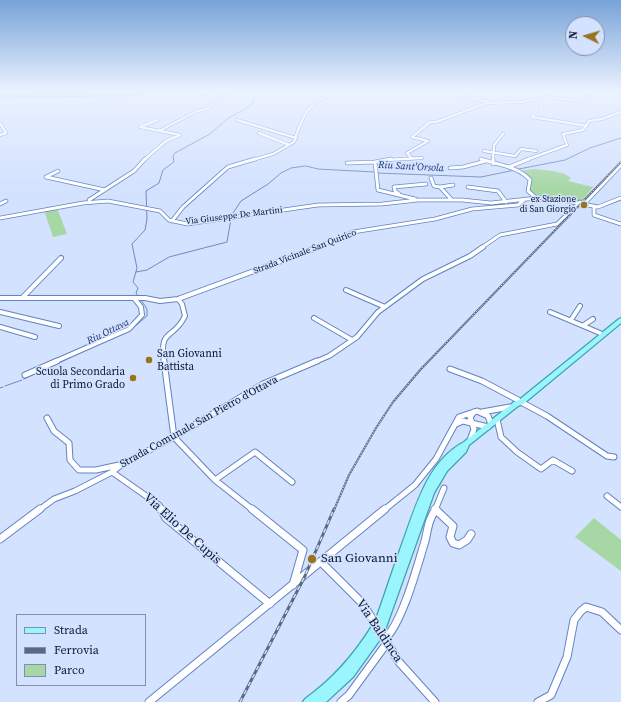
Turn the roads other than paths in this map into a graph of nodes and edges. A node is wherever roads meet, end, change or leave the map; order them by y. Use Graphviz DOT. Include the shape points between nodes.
graph roads {
  1 [pos="1,125"];
  2 [pos="148,125"];
  3 [pos="171,125"];
  4 [pos="253,125"];
  5 [pos="300,125"];
  6 [pos="427,125"];
  7 [pos="579,125"];
  8 [pos="587,126"];
  9 [pos="159,131"];
  10 [pos="259,133"];
  11 [pos="503,134"];
  12 [pos="0,135"];
  13 [pos="296,138"];
  14 [pos="289,145"];
  15 [pos="484,151"];
  16 [pos="536,151"];
  17 [pos="494,152"];
  18 [pos="422,158"];
  19 [pos="412,159"];
  20 [pos="481,159"];
  21 [pos="486,160"];
  22 [pos="375,162"];
  23 [pos="347,163"];
  24 [pos="493,164"];
  25 [pos="621,165"];
  26 [pos="450,168"];
  27 [pos="511,168"];
  28 [pos="58,171"];
  29 [pos="431,178"];
  30 [pos="426,184"];
  31 [pos="453,185"];
  32 [pos="440,187"];
  33 [pos="468,187"];
  34 [pos="105,190"];
  35 [pos="400,195"];
  36 [pos="535,197"];
  37 [pos="621,198"];
  38 [pos="418,200"];
  39 [pos="451,200"];
  40 [pos="524,200"];
  41 [pos="6,201"];
  42 [pos="83,202"];
  43 [pos="506,202"];
  44 [pos="582,203"];
  45 [pos="0,204"];
  46 [pos="594,206"];
  47 [pos="0,218"];
  48 [pos="172,221"];
  49 [pos="621,224"];
  50 [pos="60,258"];
  51 [pos="346,290"];
  52 [pos="1,298"];
  53 [pos="23,298"];
  54 [pos="138,298"];
  55 [pos="178,299"];
  56 [pos="580,306"];
  57 [pos="385,307"];
  58 [pos="0,312"];
  59 [pos="550,312"];
  60 [pos="621,316"];
  61 [pos="314,318"];
  62 [pos="593,319"];
  63 [pos="571,320"];
  64 [pos="621,320"];
  65 [pos="584,325"];
  66 [pos="59,326"];
  67 [pos="0,327"];
  68 [pos="600,333"];
  69 [pos="35,337"];
  70 [pos="352,340"];
  71 [pos="450,368"];
  72 [pos="26,374"];
  73 [pos="517,403"];
  74 [pos="474,412"];
  75 [pos="481,412"];
  76 [pos="48,418"];
  77 [pos="497,419"];
  78 [pos="472,423"];
  79 [pos="454,424"];
  80 [pos="489,425"];
  81 [pos="174,437"];
  82 [pos="468,443"];
  83 [pos="614,457"];
  84 [pos="121,465"];
  85 [pos="572,471"];
  86 [pos="112,472"];
  87 [pos="216,480"];
  88 [pos="292,482"];
  89 [pos="444,488"];
  90 [pos="607,496"];
  91 [pos="621,507"];
  92 [pos="435,509"];
  93 [pos="471,534"];
  94 [pos="0,539"];
  95 [pos="321,562"];
  96 [pos="293,585"];
  97 [pos="270,604"];
  98 [pos="621,630"];
  99 [pos="381,633"];
  100 [pos="149,702"];
  101 [pos="308,702"];
  102 [pos="319,702"];
  103 [pos="341,702"];
  104 [pos="435,702"];
  105 [pos="538,702"];
  1 -- 12 [label="street" via="6,133"];
  2 -- 9 [label="street" via="140,127"];
  3 -- 9 [label="street"];
  4 -- 13 [label="street"];
  5 -- 13 [label="street"];
  6 -- 19 [label="street" via="412,137 428,141 408,153"];
  7 -- 8 [label="street"];
  8 -- 27 [label="street" via="583,130 563,134 567,145 562,148"];
  9 -- 34 [label="street" via="180,134 166,141 134,171"];
  10 -- 14 [label="street"];
  11 -- 17 [label="street" via="494,145"];
  13 -- 14 [label="street"];
  14 -- 48 [label="street" via="273,154 228,167 183,207"];
  15 -- 17 [label="street"];
  16 -- 17 [label="street" via="521,148 515,156"];
  17 -- 24 [label="street"];
  18 -- 19 [label="street"];
  19 -- 22 [label="street"];
  20 -- 21 [label="street"];
  21 -- 24 [label="street"];
  21 -- 26 [label="street"];
  22 -- 23 [label="street"];
  22 -- 35 [label="street" via="378,190"];
  24 -- 27 [label="street"];
  25 -- 44 [label="street, Strada Comunale San Pietro d'Ottava"];
  27 -- 36 [label="street" via="528,177 528,191"];
  28 -- 34 [label="street" via="46,177"];
  29 -- 32 [label="street" via="434,186"];
  30 -- 35 [label="street" via="394,187"];
  31 -- 32 [label="street"];
  32 -- 39 [label="street"];
  33 -- 43 [label="street" via="498,192"];
  34 -- 42 [label="street"];
  35 -- 38 [label="street"];
  36 -- 40 [label="street, Via Giuseppe De Martini"];
  36 -- 44 [label="street, Via Giuseppe De Martini" via="553,197"];
  37 -- 46 [label="street, Via Giuseppe De Martini"];
  38 -- 39 [label="street, Via Giuseppe De Martini"];
  38 -- 48 [label="street, Via Giuseppe De Martini" via="382,204 318,205 187,224"];
  39 -- 43 [label="street, Via Giuseppe De Martini"];
  40 -- 43 [label="street, Via Giuseppe De Martini"];
  40 -- 55 [label="street, Strada Vicinale San Quirico" via="518,205 472,209 435,219 353,232 305,253"];
  41 -- 45 [label="street"];
  42 -- 47 [label="street, Via Giuseppe De Martini"];
  42 -- 48 [label="street, Via Giuseppe De Martini" via="108,201 148,208 163,212"];
  44 -- 46 [label="street, Via Giuseppe De Martini"];
  44 -- 57 [label="street, Strada Comunale San Pietro d'Ottava" via="557,224 500,235 470,256 423,279"];
  46 -- 49 [label="street" via="594,215"];
  50 -- 53 [label="street"];
  51 -- 57 [label="street"];
  52 -- 53 [label="street, Strada Vicinale San Quirico"];
  53 -- 54 [label="street, Strada Vicinale San Quirico"];
  54 -- 55 [label="street, Strada Vicinale San Quirico"];
  54 -- 72 [label="street" via="143,316 129,329"];
  55 -- 81 [label="street" via="185,316 164,338 162,347"];
  56 -- 63 [label="street"];
  57 -- 70 [label="street, Strada Comunale San Pietro d'Ottava"];
  58 -- 66 [label="street"];
  59 -- 63 [label="street"];
  60 -- 68 [label="main road"];
  61 -- 70 [label="street"];
  62 -- 65 [label="street"];
  63 -- 65 [label="street"];
  64 -- 73 [label="main road"];
  65 -- 68 [label="street"];
  67 -- 69 [label="street"];
  68 -- 73 [label="main road"];
  70 -- 81 [label="street, Strada Comunale San Pietro d'Ottava" via="329,356 259,386"];
  71 -- 73 [label="street" via="482,381"];
  73 -- 75 [label="street"];
  73 -- 77 [label="main road"];
  73 -- 83 [label="street" via="547,416 607,456"];
  74 -- 75 [label="street"];
  74 -- 78 [label="street" via="470,417"];
  74 -- 79 [label="street" via="464,414"];
  75 -- 80 [label="street" via="488,416"];
  76 -- 84 [label="street" via="54,431 68,443 70,460 78,470 96,470"];
  77 -- 80 [label="main road"];
  77 -- 85 [label="street" via="501,437 541,469 553,460"];
  78 -- 79 [label="street" via="463,421"];
  78 -- 80 [label="street" via="477,426"];
  78 -- 82 [label="street" via="474,429"];
  79 -- 95 [label="street" via="436,459 415,485"];
  80 -- 82 [label="main road"];
  81 -- 84 [label="street, Strada Comunale San Pietro d'Ottava"];
  81 -- 87 [label="street"];
  82 -- 99 [label="main road" via="445,468 431,492"];
  84 -- 86 [label="street, Strada Comunale San Pietro d'Ottava"];
  86 -- 94 [label="street, Strada Comunale San Pietro d'Ottava" via="54,499"];
  86 -- 97 [label="street, Via Elio De Cupis" via="158,505 166,518"];
  87 -- 88 [label="street" via="255,452"];
  87 -- 96 [label="street" via="303,550"];
  89 -- 92 [label="street"];
  90 -- 91 [label="street"];
  92 -- 93 [label="street" via="453,526 450,537 452,543 459,545"];
  92 -- 99 [label="street" via="429,519 408,594 392,632"];
  95 -- 96 [label="street"];
  95 -- 99 [label="street, Via Baldinca" via="363,604"];
  96 -- 97 [label="street"];
  97 -- 100 [label="street"];
  98 -- 105 [label="street" via="602,612 586,606 579,611 572,623 569,651 552,695"];
  99 -- 101 [label="main road" via="366,645 345,672"];
  99 -- 102 [label="main road" via="350,674"];
  99 -- 103 [label="street" via="349,695"];
  99 -- 104 [label="street, Via Baldinca" via="399,662"];
}
